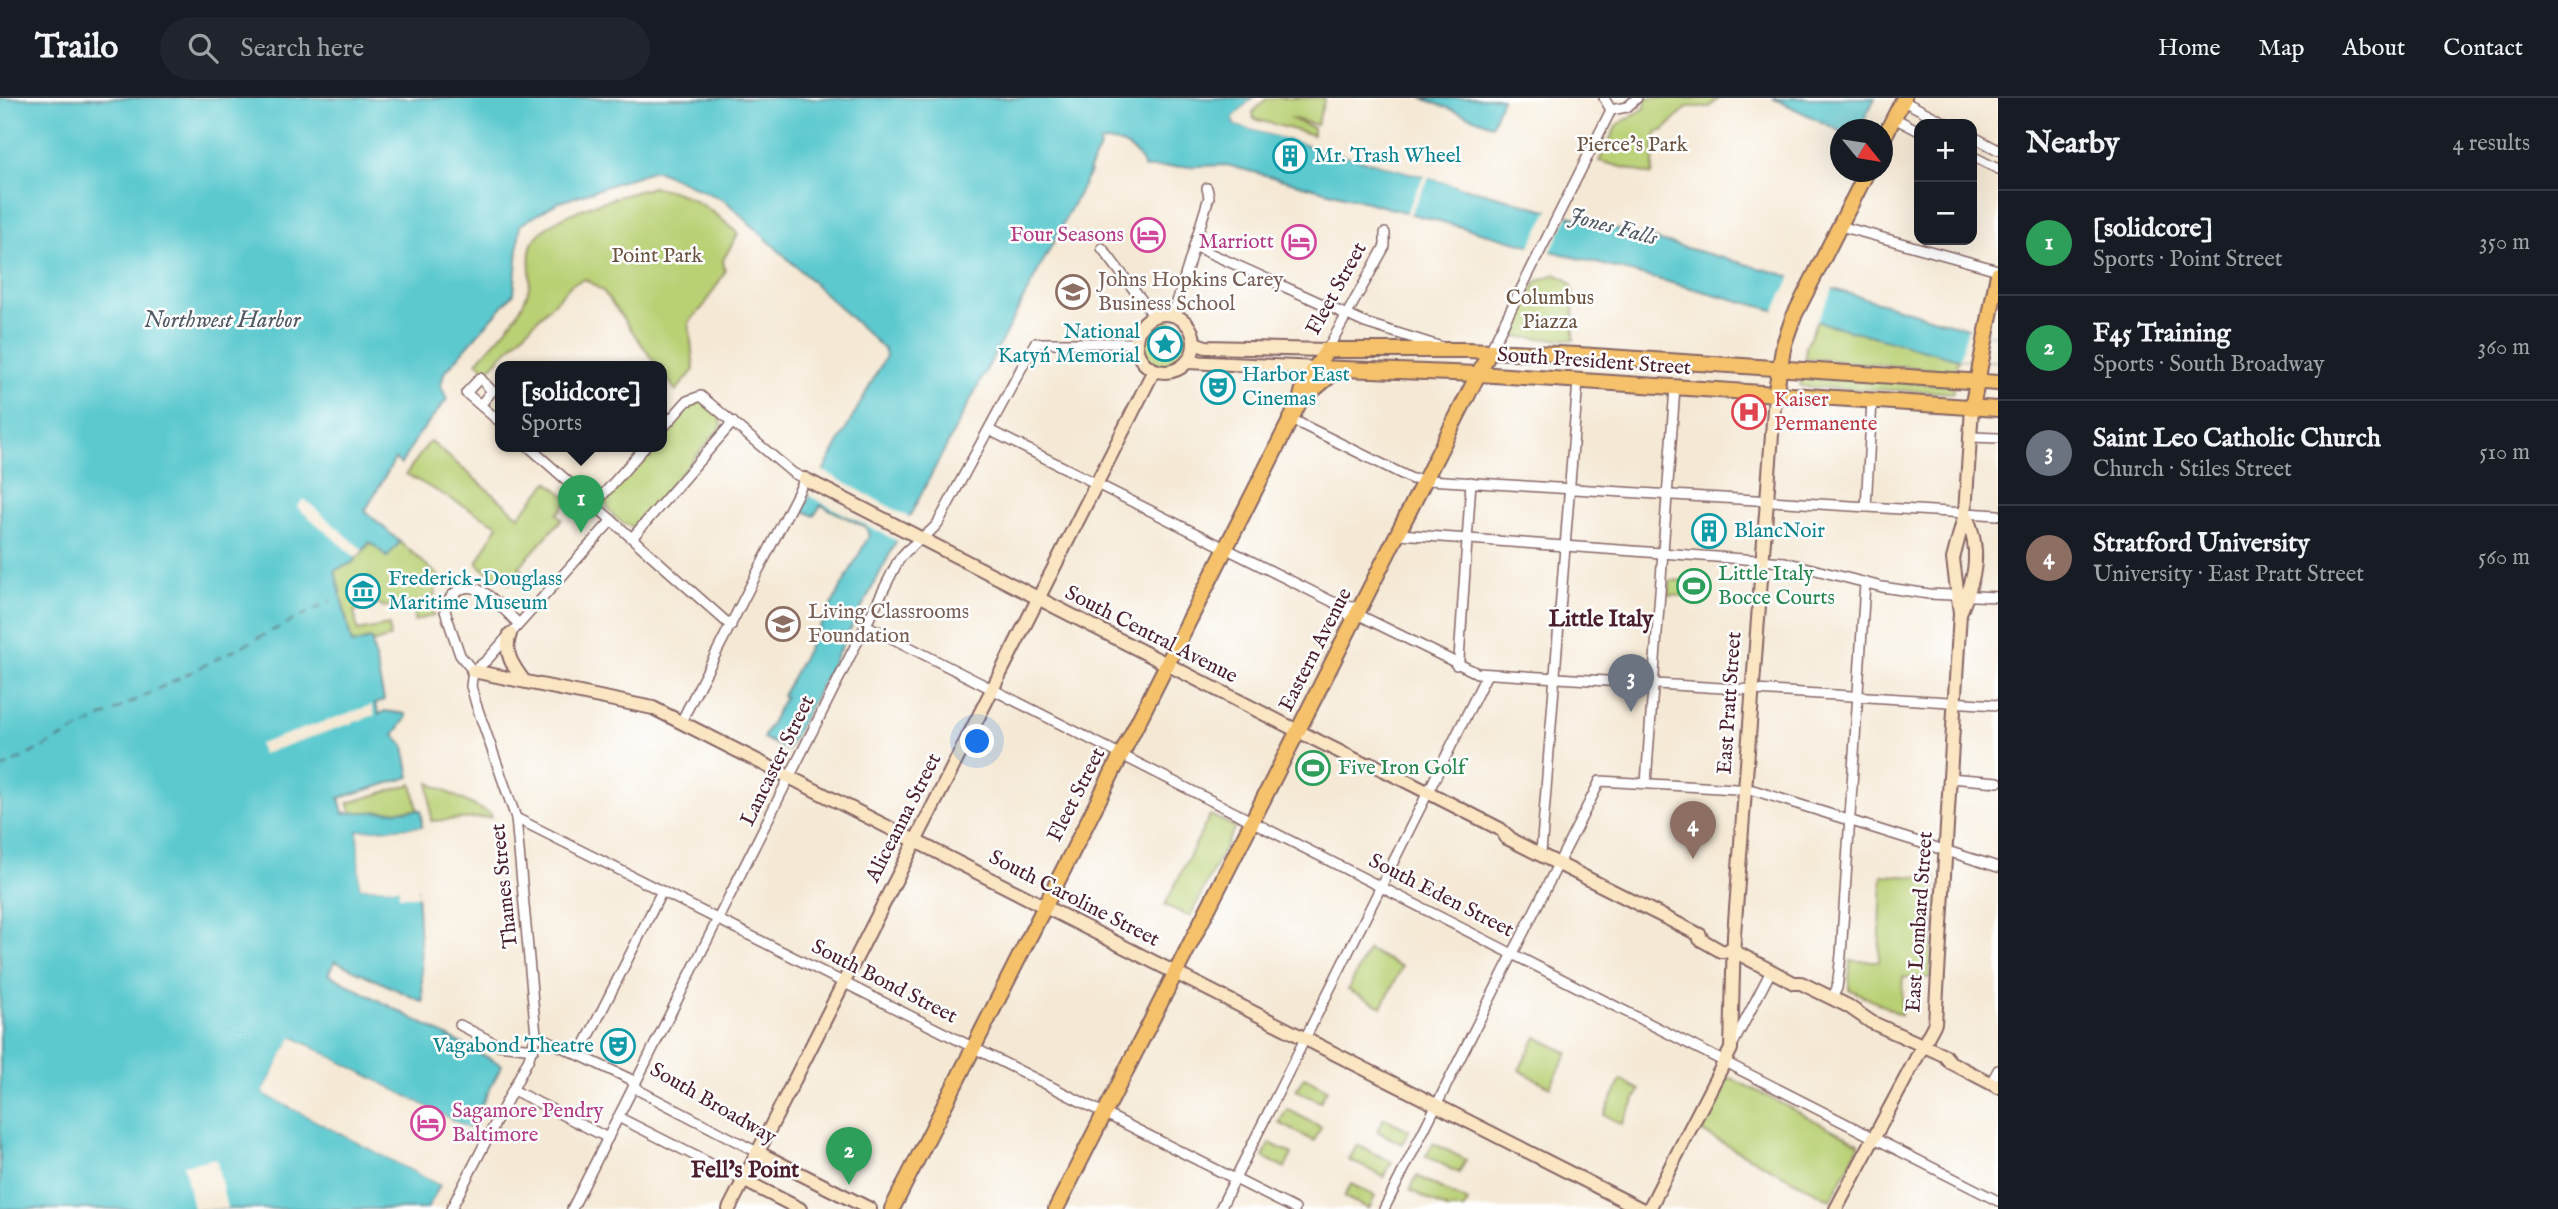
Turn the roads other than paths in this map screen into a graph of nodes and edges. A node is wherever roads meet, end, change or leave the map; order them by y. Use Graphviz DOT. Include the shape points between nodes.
graph roads {
  1 [pos="1604,98"];
  2 [pos="1637,98"];
  3 [pos="1903,99"];
  4 [pos="1611,110"];
  5 [pos="1894,118"];
  6 [pos="1939,119"];
  7 [pos="1914,128"];
  8 [pos="1977,139"];
  9 [pos="1998,150"];
  10 [pos="1977,158"];
  11 [pos="1998,169"];
  12 [pos="1862,182"];
  13 [pos="1206,188"];
  14 [pos="1840,226"];
  15 [pos="1385,233"];
  16 [pos="1194,246"];
  17 [pos="1102,247"];
  18 [pos="1998,272"];
  19 [pos="1348,313"];
  20 [pos="1172,315"];
  21 [pos="1154,316"];
  22 [pos="1136,343"];
  23 [pos="1194,344"];
  24 [pos="1327,350"];
  25 [pos="1450,350"];
  26 [pos="1490,351"];
  27 [pos="1187,362"];
  28 [pos="1779,367"];
  29 [pos="1317,368"];
  30 [pos="1347,369"];
  31 [pos="1154,370"];
  32 [pos="1479,374"];
  33 [pos="1977,380"];
  34 [pos="1578,381"];
  35 [pos="1998,383"];
  36 [pos="1675,388"];
  37 [pos="1775,395"];
  38 [pos="1300,401"];
  39 [pos="1872,401"];
  40 [pos="481,404"];
  41 [pos="1972,408"];
  42 [pos="1998,410"];
  43 [pos="495,417"];
  44 [pos="1291,419"];
  45 [pos="733,422"];
  46 [pos="667,423"];
  47 [pos="989,430"];
  48 [pos="1970,437"];
  49 [pos="1998,438"];
  50 [pos="535,452"];
  51 [pos="641,452"];
  52 [pos="1427,479"];
  53 [pos="808,481"];
  54 [pos="1471,482"];
  55 [pos="1097,484"];
  56 [pos="1569,488"];
  57 [pos="1668,495"];
  58 [pos="1767,501"];
  59 [pos="594,505"];
  60 [pos="1866,507"];
  61 [pos="1965,513"];
  62 [pos="1998,515"];
  63 [pos="612,520"];
  64 [pos="1399,534"];
  65 [pos="632,538"];
  66 [pos="1467,539"];
  67 [pos="920,540"];
  68 [pos="1565,546"];
  69 [pos="1225,548"];
  70 [pos="1663,553"];
  71 [pos="1762,560"];
  72 [pos="1865,584"];
  73 [pos="1962,596"];
  74 [pos="1998,597"];
  75 [pos="1038,599"];
  76 [pos="1358,614"];
  77 [pos="866,625"];
  78 [pos="731,626"];
  79 [pos="514,629"];
  80 [pos="1167,665"];
  81 [pos="1456,665"];
  82 [pos="473,671"];
  83 [pos="1487,674"];
  84 [pos="1554,678"];
  85 [pos="524,681"];
  86 [pos="1654,685"];
  87 [pos="992,688"];
  88 [pos="1752,690"];
  89 [pos="1858,697"];
  90 [pos="1955,702"];
  91 [pos="1998,705"];
  92 [pos="681,722"];
  93 [pos="1298,732"];
  94 [pos="1121,754"];
  95 [pos="790,777"];
  96 [pos="1949,778"];
  97 [pos="1998,782"];
  98 [pos="1646,783"];
  99 [pos="1744,788"];
  100 [pos="1426,796"];
  101 [pos="516,818"];
  102 [pos="1253,820"];
  103 [pos="1850,821"];
  104 [pos="915,839"];
  105 [pos="1946,850"];
  106 [pos="1541,853"];
  107 [pos="1559,862"];
  108 [pos="1998,867"];
  109 [pos="1382,886"];
  110 [pos="663,891"];
  111 [pos="1045,906"];
  112 [pos="719,919"];
  113 [pos="1733,952"];
  114 [pos="1514,953"];
  115 [pos="1771,971"];
  116 [pos="1176,972"];
  117 [pos="844,982"];
  118 [pos="1794,983"];
  119 [pos="1832,998"];
  120 [pos="1861,1017"];
  121 [pos="460,1025"];
  122 [pos="536,1035"];
  123 [pos="1305,1038"];
  124 [pos="974,1047"];
  125 [pos="1922,1048"];
  126 [pos="534,1049"];
  127 [pos="1731,1049"];
  128 [pos="580,1054"];
  129 [pos="1725,1061"];
  130 [pos="1998,1070"];
  131 [pos="635,1084"];
  132 [pos="1995,1085"];
  133 [pos="513,1090"];
  134 [pos="1436,1105"];
  135 [pos="1104,1113"];
  136 [pos="618,1117"];
  137 [pos="608,1138"];
  138 [pos="1874,1138"];
  139 [pos="757,1152"];
  140 [pos="1235,1179"];
  141 [pos="743,1180"];
  142 [pos="1998,1201"];
  143 [pos="451,1209"];
  144 [pos="572,1209"];
  145 [pos="729,1209"];
  146 [pos="800,1209"];
  147 [pos="870,1209"];
  148 [pos="892,1209"];
  149 [pos="1056,1209"];
  150 [pos="1220,1209"];
  151 [pos="1295,1209"];
  152 [pos="1384,1209"];
  153 [pos="1641,1209"];
  154 [pos="1648,1209"];
  155 [pos="1836,1209"];
  1 -- 4 [label="street"];
  2 -- 4 [label="street" via="1627,107"];
  3 -- 5 [label="main road"];
  3 -- 6 [label="street"];
  4 -- 26 [label="street, Eastern Avenue"];
  5 -- 7 [label="street"];
  8 -- 9 [label="street"];
  10 -- 11 [label="street"];
  12 -- 14 [label="main road, East Pratt Street"];
  13 -- 16 [label="street" via="1209,197"];
  14 -- 18 [label="street"];
  14 -- 28 [label="main road, East Pratt Street" via="1793,317"];
  15 -- 19 [label="street, Fleet Street" via="1385,246"];
  16 -- 19 [label="street, South President Street"];
  16 -- 20 [label="street"];
  17 -- 21 [label="street"];
  18 -- 33 [label="main road, East Lombard Street"];
  19 -- 24 [label="street, Fleet Street"];
  19 -- 25 [label="street, South President Street" via="1379,328"];
  20 -- 21 [label="main road"];
  20 -- 23 [label="main road" via="1189,326"];
  21 -- 22 [label="main road" via="1141,327"];
  22 -- 31 [label="main road" via="1140,358"];
  22 -- 47 [label="street, Lancaster Street" via="1035,343"];
  23 -- 24 [label="main road, South President Street"];
  23 -- 27 [label="main road"];
  24 -- 25 [label="main road, South President Street"];
  24 -- 29 [label="main road, Fleet Street"];
  25 -- 26 [label="main road, South President Street"];
  26 -- 28 [label="main road, South President Street"];
  26 -- 32 [label="main road, Eastern Avenue"];
  27 -- 29 [label="main road, South President Street"];
  27 -- 31 [label="main road" via="1172,372"];
  28 -- 33 [label="main road, South President Street"];
  28 -- 37 [label="main road, East Pratt Street"];
  29 -- 30 [label="main road, South President Street"];
  29 -- 38 [label="main road, Fleet Street" via="1304,385"];
  30 -- 32 [label="main road, South President Street"];
  30 -- 38 [label="main road, Fleet Street" via="1331,375"];
  31 -- 55 [label="main road, Aliceanna Street"];
  32 -- 34 [label="main road, South President Street"];
  32 -- 52 [label="main road, Eastern Avenue"];
  33 -- 35 [label="main road, South President Street"];
  33 -- 41 [label="main road, East Lombard Street"];
  34 -- 36 [label="main road, South President Street"];
  34 -- 56 [label="street"];
  36 -- 37 [label="main road, South President Street"];
  36 -- 57 [label="street"];
  37 -- 39 [label="main road, South President Street"];
  37 -- 58 [label="main road, East Pratt Street"];
  38 -- 44 [label="main road, Fleet Street"];
  39 -- 41 [label="main road, South President Street"];
  39 -- 60 [label="street"];
  40 -- 43 [label="street"];
  41 -- 42 [label="main road, South President Street"];
  41 -- 48 [label="main road, East Lombard Street"];
  44 -- 52 [label="street" via="1412,479"];
  44 -- 69 [label="main road, Fleet Street"];
  45 -- 46 [label="street" via="698,395"];
  45 -- 53 [label="street"];
  45 -- 65 [label="street"];
  47 -- 55 [label="street"];
  47 -- 67 [label="street, Lancaster Street" via="937,525"];
  48 -- 49 [label="street"];
  48 -- 61 [label="main road, East Lombard Street"];
  50 -- 59 [label="street"];
  51 -- 59 [label="street"];
  52 -- 54 [label="street"];
  52 -- 64 [label="main road, Eastern Avenue"];
  53 -- 67 [label="main road, South Central Avenue"];
  53 -- 78 [label="street"];
  54 -- 56 [label="street"];
  54 -- 66 [label="street"];
  55 -- 69 [label="street"];
  55 -- 75 [label="main road, Aliceanna Street"];
  56 -- 57 [label="street"];
  56 -- 68 [label="street"];
  57 -- 58 [label="street"];
  57 -- 70 [label="street"];
  58 -- 60 [label="street"];
  58 -- 71 [label="main road, East Pratt Street"];
  59 -- 63 [label="street"];
  60 -- 61 [label="street"];
  61 -- 62 [label="street"];
  61 -- 73 [label="main road, East Lombard Street" via="1952,559"];
  61 -- 73 [label="main road, East Lombard Street" via="1977,559"];
  63 -- 65 [label="street"];
  63 -- 79 [label="street"];
  64 -- 66 [label="street"];
  64 -- 76 [label="main road, Eastern Avenue"];
  65 -- 78 [label="street"];
  66 -- 68 [label="street"];
  66 -- 81 [label="street"];
  67 -- 75 [label="main road, South Central Avenue"];
  67 -- 77 [label="street, Lancaster Street" via="902,553"];
  68 -- 70 [label="street"];
  68 -- 84 [label="street"];
  69 -- 76 [label="street"];
  69 -- 80 [label="main road, Fleet Street"];
  70 -- 71 [label="street"];
  70 -- 86 [label="street"];
  71 -- 72 [label="street" via="1795,563"];
  71 -- 88 [label="main road, East Pratt Street"];
  72 -- 73 [label="street"];
  72 -- 89 [label="street"];
  73 -- 74 [label="street"];
  73 -- 90 [label="main road, East Lombard Street"];
  75 -- 80 [label="main road, South Central Avenue"];
  75 -- 87 [label="main road, Aliceanna Street"];
  76 -- 81 [label="street"];
  76 -- 93 [label="main road, Eastern Avenue"];
  77 -- 87 [label="street, South Eden Street"];
  77 -- 95 [label="street, Lancaster Street"];
  78 -- 92 [label="street"];
  79 -- 82 [label="street"];
  79 -- 82 [label="street, Thames Street" via="479,589 469,586 454,593 445,611 460,655"];
  79 -- 85 [label="main road" via="507,654"];
  80 -- 93 [label="main road, South Central Avenue"];
  80 -- 94 [label="main road, Fleet Street"];
  81 -- 83 [label="street"];
  82 -- 85 [label="main road, South Caroline Street"];
  82 -- 101 [label="street, Thames Street" via="471,687"];
  83 -- 84 [label="street"];
  83 -- 100 [label="street"];
  84 -- 86 [label="street"];
  84 -- 106 [label="street"];
  85 -- 92 [label="main road, South Caroline Street" via="653,708"];
  86 -- 88 [label="street"];
  86 -- 98 [label="street"];
  87 -- 94 [label="street, South Eden Street"];
  87 -- 104 [label="main road, Aliceanna Street"];
  88 -- 89 [label="street"];
  88 -- 99 [label="main road, East Pratt Street"];
  89 -- 90 [label="street"];
  89 -- 103 [label="street"];
  90 -- 91 [label="street"];
  90 -- 96 [label="main road, East Lombard Street"];
  92 -- 95 [label="main road, South Caroline Street"];
  93 -- 100 [label="main road, South Central Avenue" via="1364,764 1368,771"];
  93 -- 102 [label="main road, Eastern Avenue"];
  94 -- 102 [label="street, South Eden Street"];
  94 -- 111 [label="main road, Fleet Street"];
  95 -- 104 [label="main road, South Caroline Street"];
  95 -- 112 [label="street, Lancaster Street"];
  96 -- 97 [label="street"];
  96 -- 105 [label="main road, East Lombard Street"];
  98 -- 99 [label="street"];
  98 -- 107 [label="street" via="1600,780"];
  99 -- 103 [label="street"];
  99 -- 113 [label="main road, East Pratt Street"];
  100 -- 106 [label="main road, South Central Avenue" via="1487,832"];
  100 -- 109 [label="street"];
  101 -- 110 [label="street, South Bond Street"];
  101 -- 122 [label="street, Thames Street"];
  102 -- 109 [label="street, South Eden Street"];
  102 -- 116 [label="main road, Eastern Avenue"];
  103 -- 105 [label="street"];
  103 -- 119 [label="street" via="1841,959"];
  104 -- 111 [label="main road, South Caroline Street"];
  104 -- 117 [label="main road, Aliceanna Street"];
  105 -- 108 [label="street"];
  105 -- 125 [label="main road, East Lombard Street" via="1935,1023"];
  106 -- 107 [label="main road, South Central Avenue"];
  107 -- 113 [label="main road, South Central Avenue" via="1700,935 1721,941"];
  107 -- 114 [label="street"];
  109 -- 114 [label="street, South Eden Street"];
  109 -- 123 [label="street"];
  110 -- 112 [label="street, South Bond Street"];
  110 -- 128 [label="street"];
  111 -- 116 [label="main road, South Caroline Street"];
  111 -- 124 [label="main road, Fleet Street"];
  112 -- 117 [label="street, South Bond Street"];
  112 -- 131 [label="street, Lancaster Street"];
  113 -- 115 [label="main road, South Central Avenue"];
  113 -- 127 [label="main road, East Pratt Street"];
  114 -- 129 [label="street, South Eden Street"];
  114 -- 134 [label="street"];
  115 -- 118 [label="main road, South Central Avenue"];
  115 -- 127 [label="street, East Pratt Street"];
  116 -- 123 [label="main road, South Caroline Street"];
  116 -- 135 [label="main road, Eastern Avenue"];
  117 -- 124 [label="street, South Bond Street"];
  117 -- 139 [label="main road, Aliceanna Street"];
  118 -- 119 [label="main road, South Central Avenue"];
  118 -- 120 [label="main road, South Central Avenue" via="1797,990"];
  119 -- 120 [label="main road, South Central Avenue"];
  120 -- 125 [label="main road, South Central Avenue"];
  121 -- 126 [label="street" via="498,1045"];
  122 -- 126 [label="street, Thames Street"];
  122 -- 128 [label="street, South Broadway"];
  123 -- 134 [label="main road, South Caroline Street"];
  123 -- 140 [label="street"];
  124 -- 135 [label="street, South Bond Street"];
  124 -- 148 [label="main road, Fleet Street"];
  125 -- 132 [label="main road, South Central Avenue" via="1937,1060"];
  125 -- 138 [label="main road, East Lombard Street"];
  126 -- 133 [label="street, Thames Street"];
  127 -- 129 [label="main road, East Pratt Street"];
  128 -- 131 [label="street, South Broadway"];
  129 -- 138 [label="street, South Eden Street"];
  129 -- 154 [label="main road, East Pratt Street"];
  130 -- 132 [label="street"];
  131 -- 136 [label="street, Lancaster Street"];
  131 -- 139 [label="street, South Broadway" via="640,1091"];
  133 -- 137 [label="street"];
  133 -- 143 [label="street, Thames Street"];
  134 -- 152 [label="street"];
  134 -- 153 [label="main road, South Caroline Street"];
  135 -- 140 [label="street, South Bond Street"];
  135 -- 149 [label="main road, Eastern Avenue"];
  136 -- 137 [label="street, Lancaster Street"];
  136 -- 141 [label="street"];
  137 -- 144 [label="street, Lancaster Street"];
  138 -- 142 [label="street, South Eden Street"];
  138 -- 155 [label="main road, East Lombard Street"];
  139 -- 141 [label="main road, Aliceanna Street"];
  139 -- 147 [label="main road, South Broadway"];
  140 -- 150 [label="street"];
  140 -- 151 [label="street, South Bond Street"];
  141 -- 145 [label="main road, Aliceanna Street"];
  141 -- 146 [label="main road"];
}
